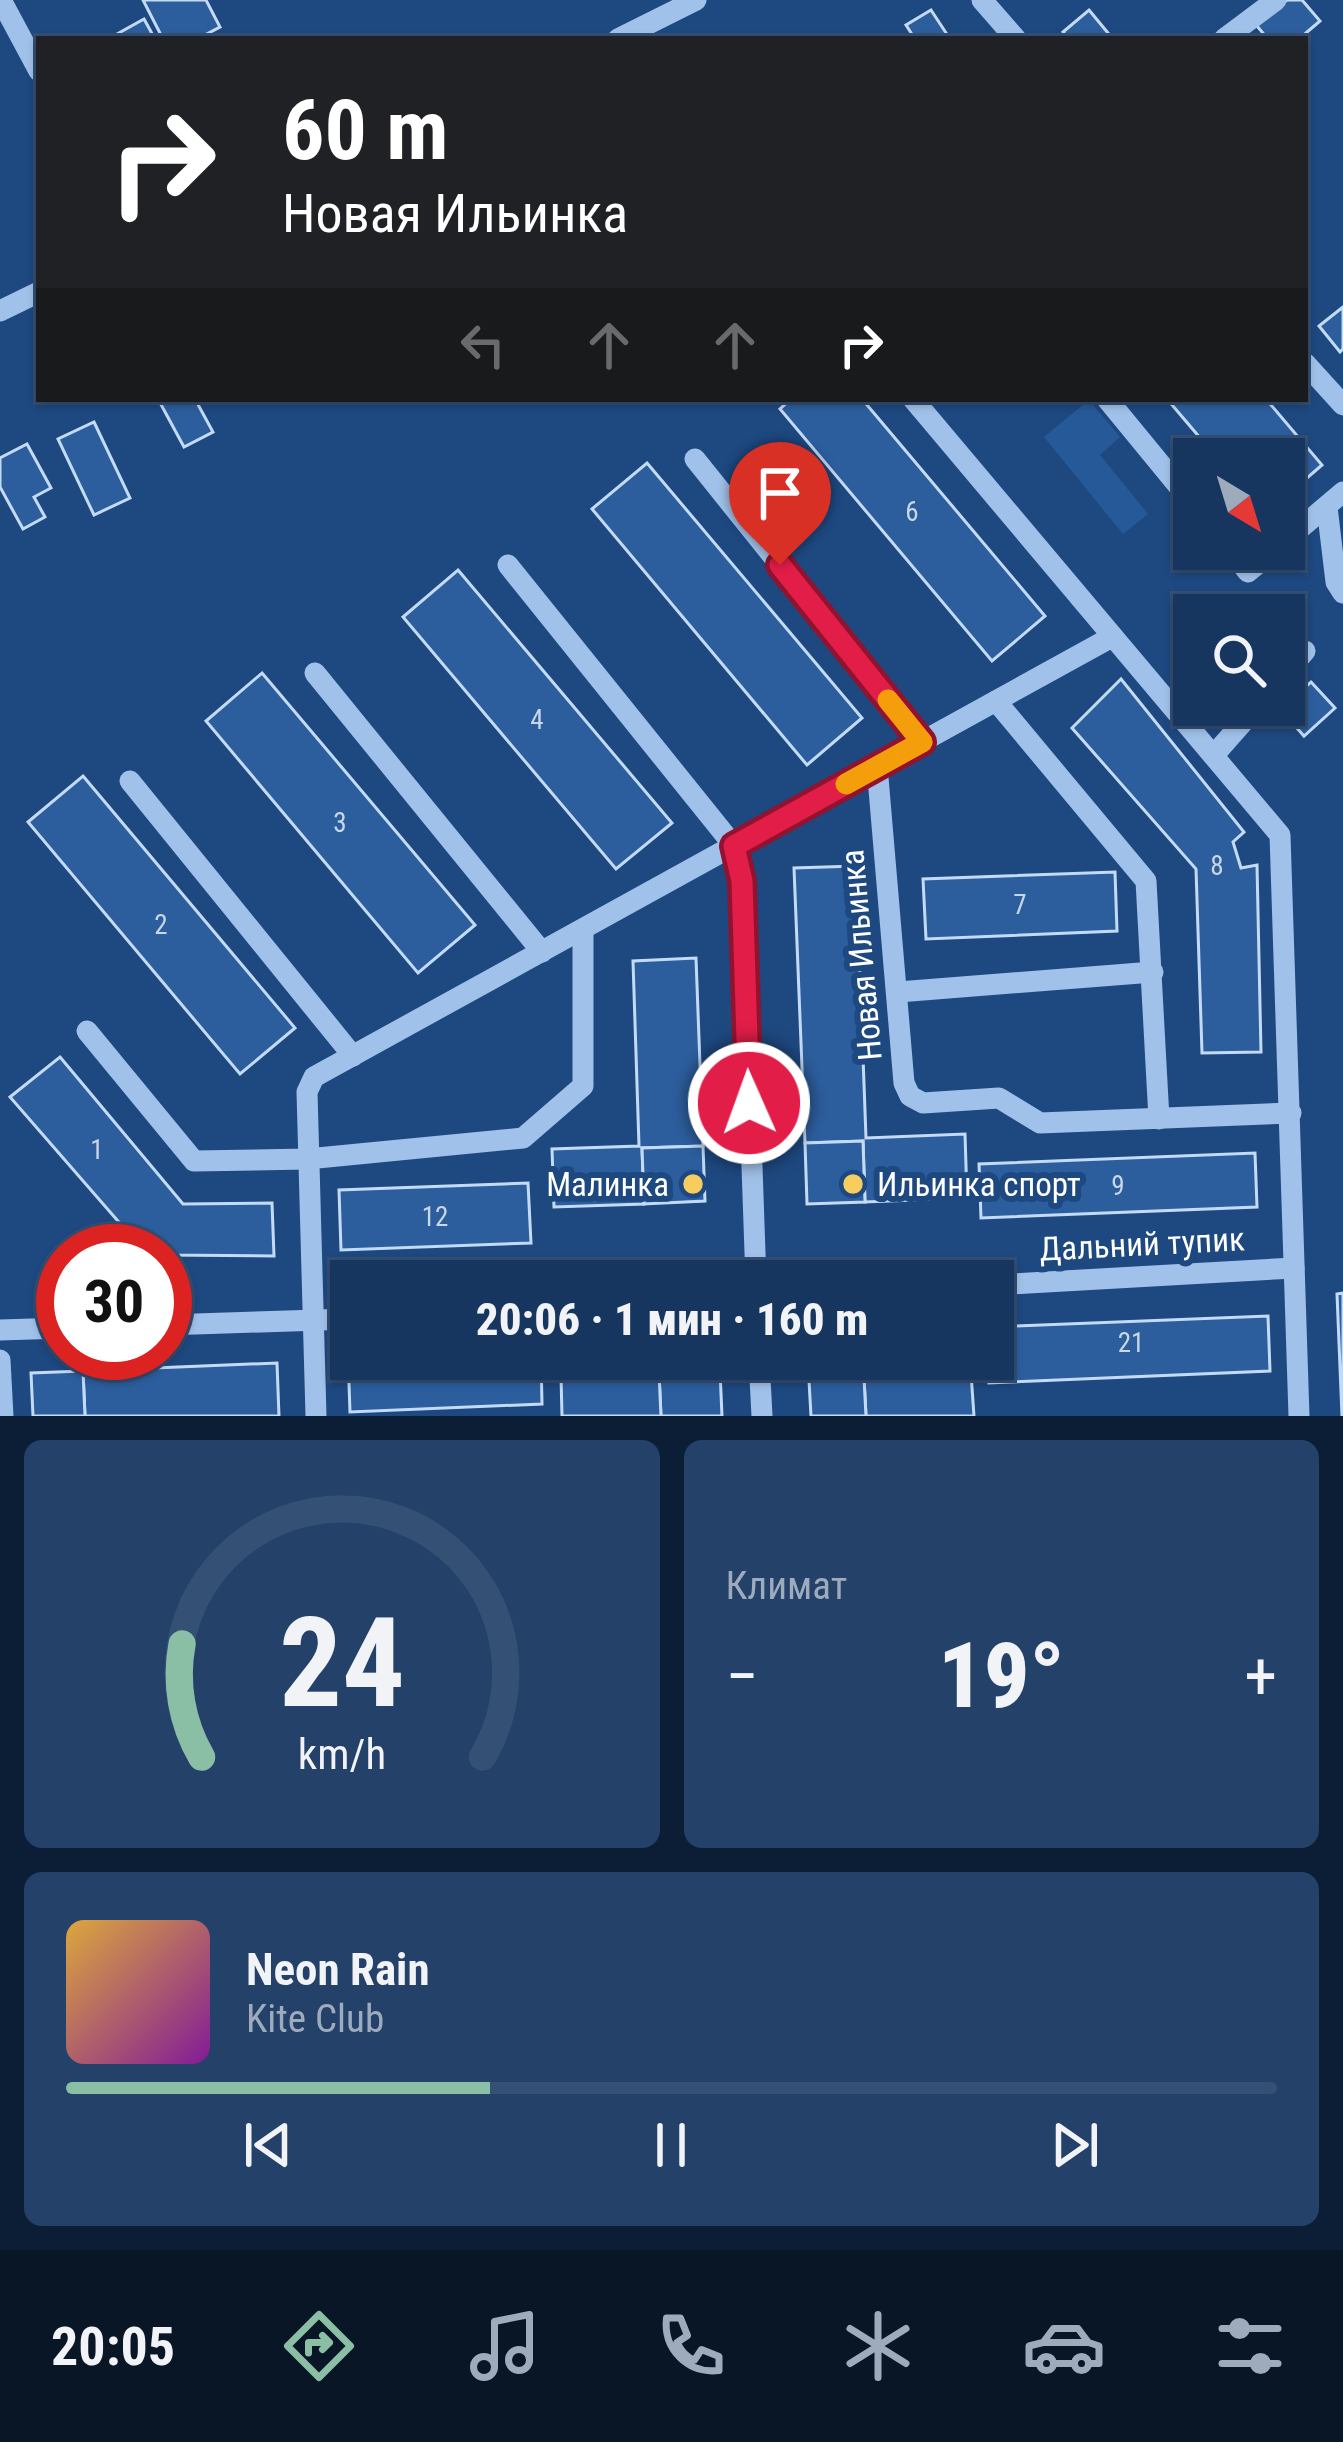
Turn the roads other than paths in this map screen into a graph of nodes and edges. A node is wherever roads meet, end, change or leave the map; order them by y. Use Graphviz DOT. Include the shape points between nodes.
graph roads {
  1 [pos="1,0"];
  2 [pos="696,0"];
  3 [pos="982,0"];
  4 [pos="1276,0"];
  5 [pos="624,36"];
  6 [pos="1013,36"];
  7 [pos="1228,36"];
  8 [pos="36,65"];
  9 [pos="36,293"];
  10 [pos="0,310"];
  11 [pos="1308,366"];
  12 [pos="915,402"];
  13 [pos="1109,402"];
  14 [pos="1343,405"];
  15 [pos="694,459"];
  16 [pos="1173,479"];
  17 [pos="1335,499"];
  18 [pos="1305,524"];
  19 [pos="508,565"];
  20 [pos="1343,593"];
  21 [pos="1110,638"];
  22 [pos="315,673"];
  23 [pos="996,701"];
  24 [pos="1240,726"];
  25 [pos="922,742"];
  26 [pos="1214,755"];
  27 [pos="878,766"];
  28 [pos="130,781"];
  29 [pos="734,846"];
  30 [pos="583,929"];
  31 [pos="542,952"];
  32 [pos="1153,972"];
  33 [pos="898,992"];
  34 [pos="87,1031"];
  35 [pos="353,1056"];
  36 [pos="1291,1113"];
  37 [pos="1159,1119"];
  38 [pos="307,1159"];
  39 [pos="755,1260"];
  40 [pos="1294,1268"];
  41 [pos="1014,1284"];
  42 [pos="330,1321"];
  43 [pos="310,1322"];
  44 [pos="192,1324"];
  45 [pos="36,1329"];
  46 [pos="0,1330"];
  47 [pos="0,1360"];
  48 [pos="760,1380"];
  49 [pos="3,1416"];
  50 [pos="316,1416"];
  51 [pos="762,1416"];
  52 [pos="1299,1416"];
  1 -- 8 [label="street"];
  2 -- 5 [label="street"];
  3 -- 6 [label="street"];
  4 -- 7 [label="street"];
  9 -- 10 [label="street"];
  11 -- 14 [label="street"];
  12 -- 21 [label="street"];
  13 -- 16 [label="street"];
  15 -- 25 [label="street"];
  17 -- 18 [label="street"];
  17 -- 20 [label="street" via="1336,582"];
  19 -- 29 [label="street"];
  21 -- 23 [label="street"];
  21 -- 26 [label="street"];
  22 -- 31 [label="street"];
  23 -- 25 [label="street"];
  23 -- 32 [label="street" via="1146,881"];
  24 -- 26 [label="street"];
  25 -- 27 [label="street"];
  26 -- 36 [label="street" via="1280,835"];
  27 -- 29 [label="street"];
  27 -- 33 [label="street, Новая Ильинка"];
  28 -- 35 [label="street"];
  29 -- 30 [label="street"];
  29 -- 39 [label="street" via="742,881"];
  30 -- 31 [label="street"];
  30 -- 38 [label="street" via="583,1086 523,1138"];
  31 -- 35 [label="street"];
  32 -- 33 [label="street"];
  32 -- 37 [label="street"];
  33 -- 37 [label="street, Новая Ильинка" via="904,1083 923,1103 999,1098 1040,1124"];
  34 -- 38 [label="street" via="194,1161"];
  35 -- 38 [label="street" via="314,1077 307,1092"];
  36 -- 37 [label="street, Новая Ильинка"];
  36 -- 40 [label="street"];
  38 -- 43 [label="street"];
  40 -- 41 [label="street, Дальний тупик"];
  40 -- 52 [label="street"];
  42 -- 43 [label="street"];
  43 -- 44 [label="street"];
  43 -- 50 [label="street"];
  45 -- 46 [label="street"];
  47 -- 49 [label="street"];
  48 -- 51 [label="street"];
}
